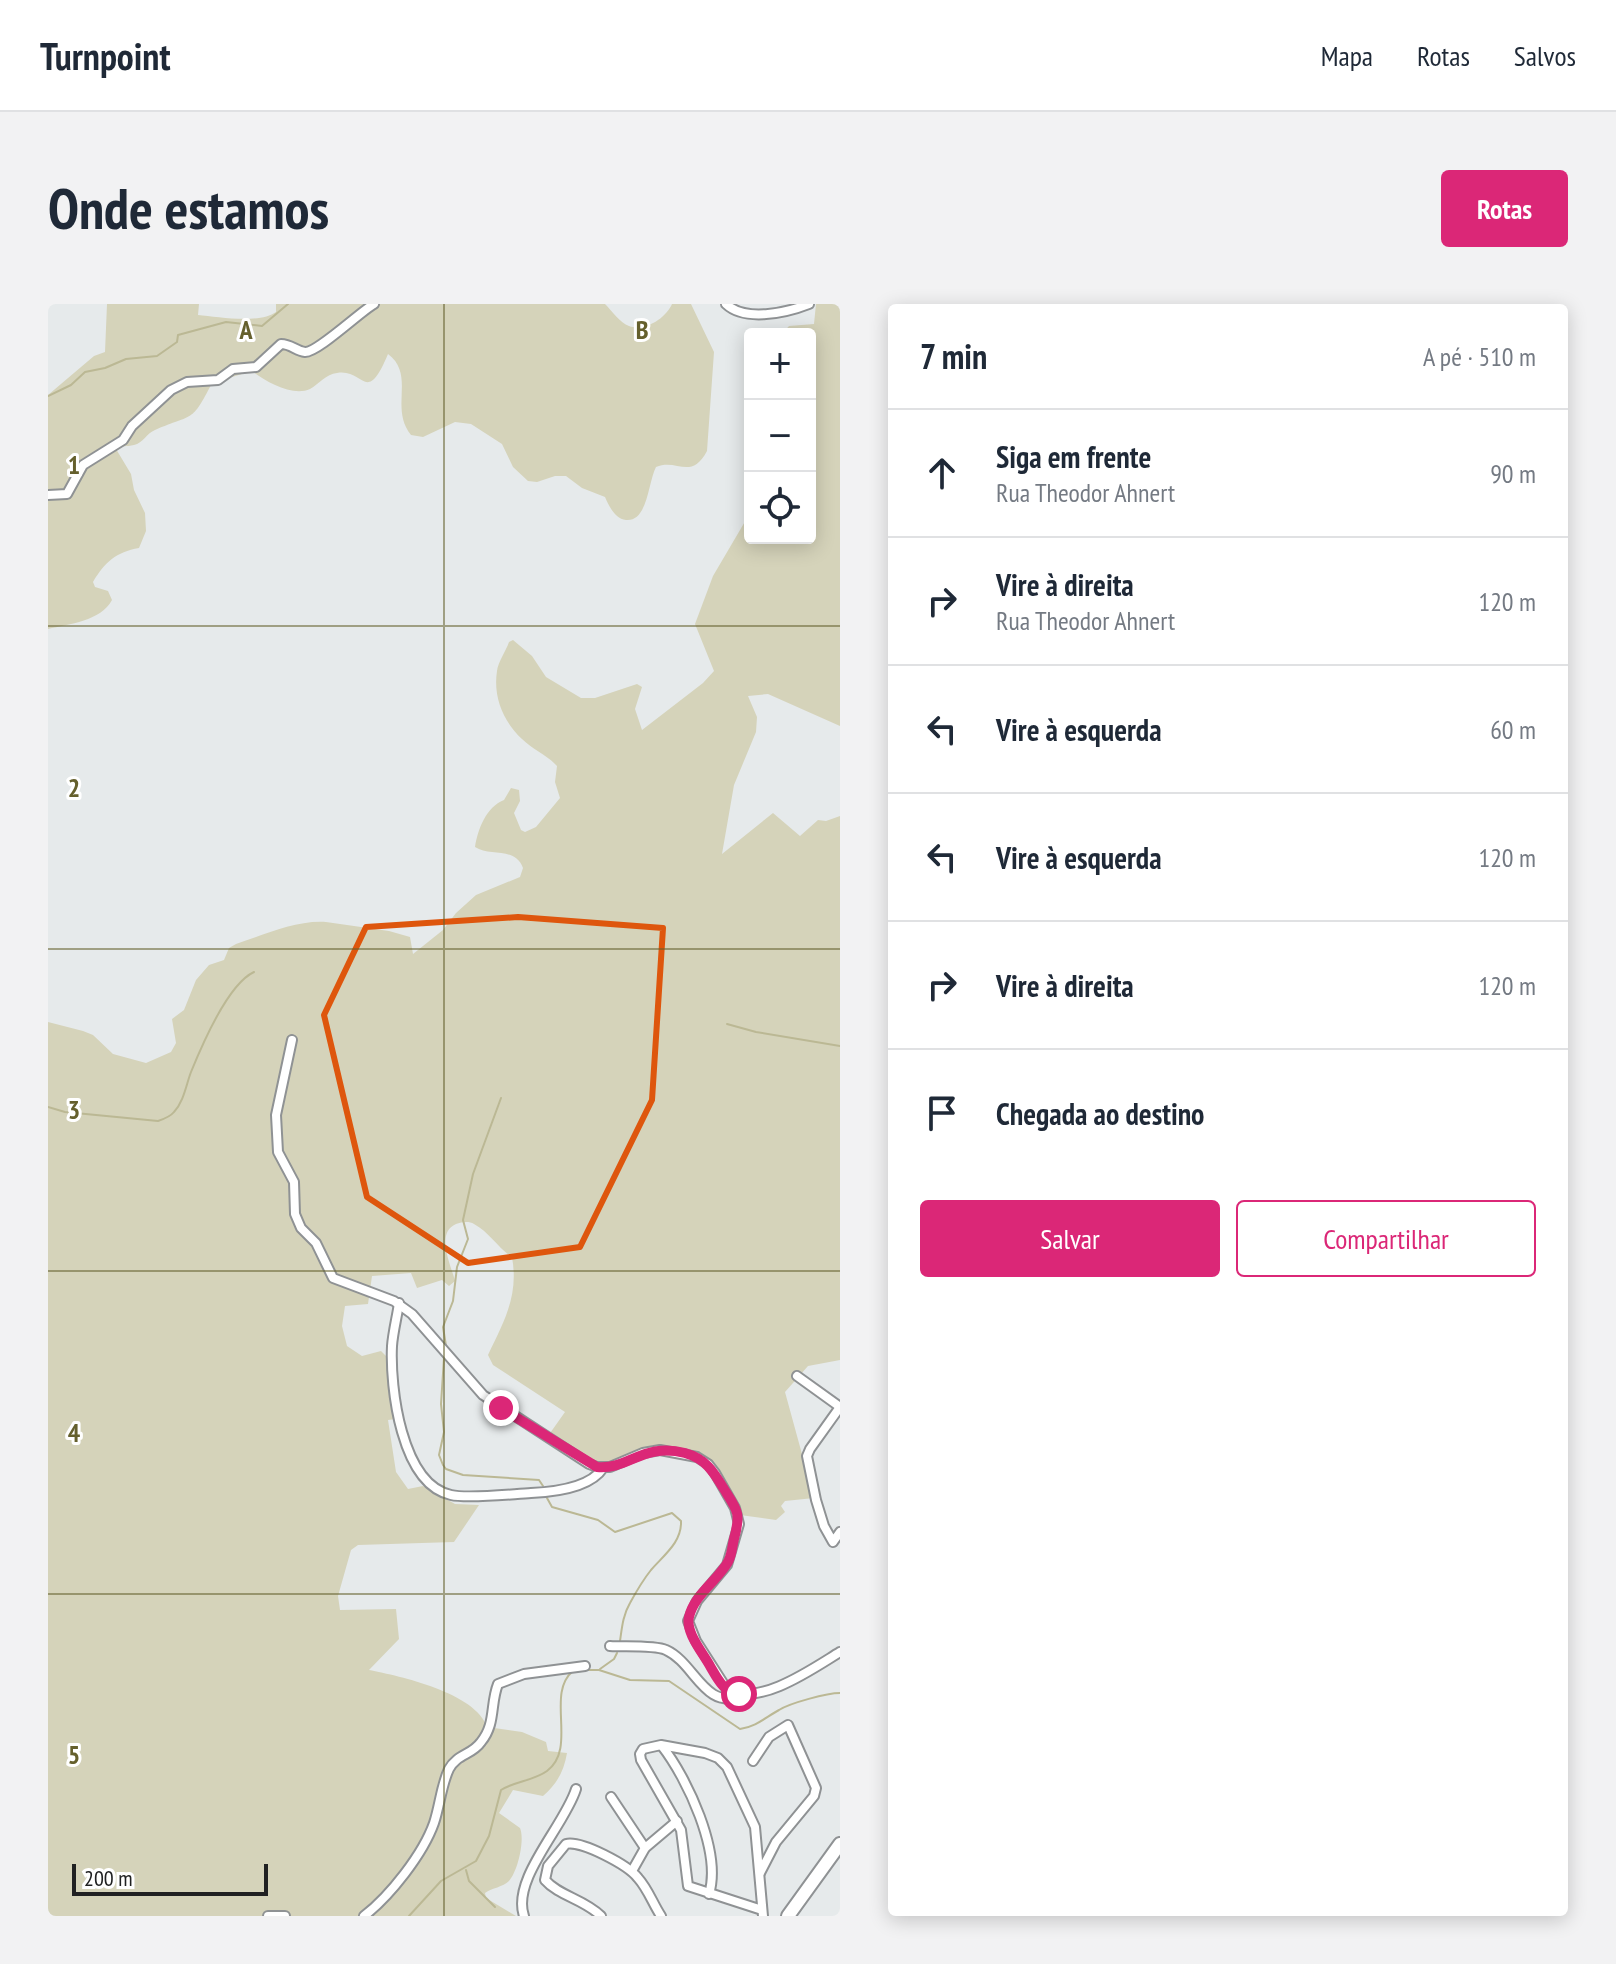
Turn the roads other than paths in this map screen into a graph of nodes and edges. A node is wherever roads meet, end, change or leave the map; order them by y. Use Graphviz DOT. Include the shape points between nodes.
graph roads {
  1 [pos="374,304"];
  2 [pos="726,304"];
  3 [pos="809,304"];
  4 [pos="48,495"];
  5 [pos="292,1040"];
  6 [pos="399,1303"];
  7 [pos="797,1376"];
  8 [pos="840,1407"];
  9 [pos="603,1468"];
  10 [pos="840,1532"];
  11 [pos="610,1646"];
  12 [pos="840,1652"];
  13 [pos="585,1666"];
  14 [pos="744,1694"];
  15 [pos="658,1746"];
  16 [pos="753,1761"];
  17 [pos="576,1789"];
  18 [pos="611,1797"];
  19 [pos="677,1821"];
  20 [pos="840,1844"];
  21 [pos="645,1848"];
  22 [pos="632,1871"];
  23 [pos="760,1874"];
  24 [pos="709,1894"];
  25 [pos="762,1913"];
  26 [pos="268,1916"];
  27 [pos="285,1916"];
  28 [pos="364,1916"];
  29 [pos="524,1916"];
  30 [pos="601,1916"];
  31 [pos="661,1916"];
  32 [pos="788,1916"];
  1 -- 4 [label="street" via="312,350 281,344 256,367 171,390 123,440 83,465 67,494"];
  2 -- 3 [label="street" via="736,312 753,314"];
  5 -- 6 [label="street" via="276,1120 279,1158 294,1186 295,1214 333,1278"];
  6 -- 9 [label="street" via="483,1395"];
  6 -- 9 [label="street" via="392,1346 397,1408 408,1453 429,1482 451,1495 537,1493 587,1481"];
  7 -- 8 [label="street"];
  8 -- 10 [label="street" via="807,1456 824,1526 833,1542"];
  9 -- 14 [label="street" via="652,1450 683,1453 711,1467 740,1522 727,1565 697,1601 688,1621 718,1679 728,1691"];
  11 -- 14 [label="street" via="662,1649 716,1696 729,1700"];
  12 -- 14 [label="street" via="791,1681"];
  13 -- 28 [label="street" via="524,1674 498,1684 491,1726 479,1746 451,1766 425,1841 394,1888"];
  15 -- 19 [label="street" via="645,1748 640,1756"];
  15 -- 23 [label="street" via="711,1754 725,1764 753,1822"];
  15 -- 24 [label="street" via="684,1778 701,1823 712,1867"];
  16 -- 23 [label="street" via="769,1737 788,1725 816,1788 776,1842"];
  17 -- 29 [label="street" via="523,1890"];
  18 -- 21 [label="street"];
  19 -- 21 [label="street"];
  19 -- 24 [label="street" via="687,1884"];
  20 -- 32 [label="main road"];
  21 -- 22 [label="street"];
  22 -- 30 [label="street" via="578,1843 564,1846 548,1866 546,1882"];
  22 -- 31 [label="street"];
  23 -- 25 [label="street"];
  24 -- 25 [label="street"];
  26 -- 27 [label="street"];
}
